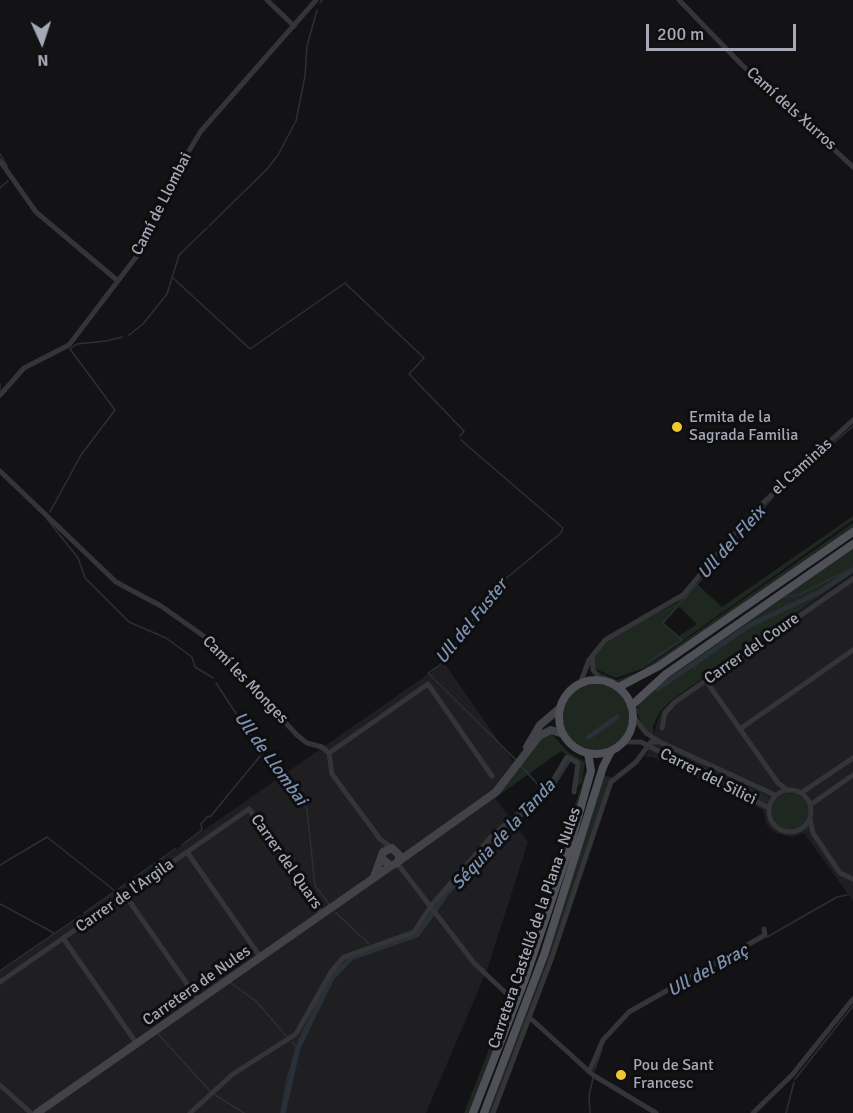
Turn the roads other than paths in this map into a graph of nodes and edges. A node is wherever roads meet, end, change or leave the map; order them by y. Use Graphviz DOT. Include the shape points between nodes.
graph roads {
  1 [pos="267,0"];
  2 [pos="316,0"];
  3 [pos="679,0"];
  4 [pos="294,26"];
  5 [pos="0,161"];
  6 [pos="853,166"];
  7 [pos="118,281"];
  8 [pos="0,395"];
  9 [pos="853,420"];
  10 [pos="0,471"];
  11 [pos="853,532"];
  12 [pos="853,544"];
  13 [pos="853,579"];
  14 [pos="853,650"];
  15 [pos="592,655"];
  16 [pos="601,680"];
  17 [pos="706,681"];
  18 [pos="580,684"];
  19 [pos="619,687"];
  20 [pos="631,706"];
  21 [pos="560,708"];
  22 [pos="633,716"];
  23 [pos="662,728"];
  24 [pos="740,729"];
  25 [pos="563,734"];
  26 [pos="623,742"];
  27 [pos="660,742"];
  28 [pos="647,746"];
  29 [pos="611,751"];
  30 [pos="658,752"];
  31 [pos="329,753"];
  32 [pos="588,753"];
  33 [pos="525,754"];
  34 [pos="644,754"];
  35 [pos="853,758"];
  36 [pos="853,775"];
  37 [pos="492,776"];
  38 [pos="777,783"];
  39 [pos="787,790"];
  40 [pos="574,792"];
  41 [pos="801,793"];
  42 [pos="777,794"];
  43 [pos="810,805"];
  44 [pos="769,808"];
  45 [pos="249,809"];
  46 [pos="810,819"];
  47 [pos="802,828"];
  48 [pos="813,833"];
  49 [pos="380,839"];
  50 [pos="428,842"];
  51 [pos="393,848"];
  52 [pos="187,852"];
  53 [pos="383,855"];
  54 [pos="397,865"];
  55 [pos="851,880"];
  56 [pos="371,881"];
  57 [pos="125,895"];
  58 [pos="431,906"];
  59 [pos="323,915"];
  60 [pos="764,929"];
  61 [pos="63,938"];
  62 [pos="261,958"];
  63 [pos="0,982"];
  64 [pos="506,993"];
  65 [pos="853,999"];
  66 [pos="199,1001"];
  67 [pos="529,1017"];
  68 [pos="137,1044"];
  69 [pos="589,1072"];
  70 [pos="0,1085"];
  71 [pos="31,1113"];
  72 [pos="38,1113"];
  73 [pos="189,1113"];
  74 [pos="473,1113"];
  75 [pos="484,1113"];
  76 [pos="493,1113"];
  77 [pos="657,1113"];
  78 [pos="753,1113"];
  1 -- 4 [label="street"];
  2 -- 4 [label="street, Camí de Llombai"];
  3 -- 6 [label="street, Camí dels Xurros" via="742,65"];
  4 -- 7 [label="street, Camí de Llombai" via="201,131 181,164 140,252"];
  5 -- 7 [label="street" via="36,212"];
  7 -- 8 [label="street, Camí de Llombai" via="69,345 24,368"];
  9 -- 15 [label="street, el Caminàs" via="753,512 683,595 617,631"];
  10 -- 31 [label="street, Camí les Monges" via="116,582 161,606 205,637 297,735"];
  11 -- 19 [label="main road" via="659,666"];
  12 -- 20 [label="main road" via="652,684"];
  13 -- 17 [label="street, Carrer del Coure"];
  14 -- 24 [label="street"];
  15 -- 16 [label="street" via="593,670"];
  15 -- 18 [label="street"];
  16 -- 18 [label="main road"];
  16 -- 19 [label="main road"];
  17 -- 23 [label="street, Carrer del Coure" via="665,713"];
  17 -- 24 [label="street"];
  18 -- 21 [label="main road" via="567,694"];
  19 -- 20 [label="main road"];
  20 -- 22 [label="main road"];
  21 -- 25 [label="main road"];
  21 -- 33 [label="main road, Carretera de Nules" via="533,733"];
  22 -- 26 [label="main road" via="631,730"];
  22 -- 27 [label="street, Carrer del Silici" via="646,733"];
  24 -- 38 [label="street"];
  25 -- 32 [label="main road" via="575,747"];
  25 -- 33 [label="main road, Carretera de Nules" via="551,730 543,733"];
  26 -- 28 [label="street, Carrer del Silici" via="637,741"];
  26 -- 29 [label="main road"];
  27 -- 28 [label="street, Carrer del Silici"];
  27 -- 42 [label="street, Carrer del Silici"];
  28 -- 30 [label="street, Carrer del Silici"];
  28 -- 34 [label="street"];
  29 -- 32 [label="main road"];
  29 -- 75 [label="main road, Carretera Castelló de la Plana - Nules" via="547,946"];
  30 -- 34 [label="street"];
  30 -- 44 [label="street, Carrer del Silici"];
  31 -- 37 [label="street" via="428,684"];
  31 -- 49 [label="street" via="332,774"];
  32 -- 74 [label="main road, Carretera Castelló de la Plana - Nules" via="591,771 570,846 525,979"];
  33 -- 50 [label="main road, Carretera de Nules" via="496,792"];
  34 -- 67 [label="street" via="611,782"];
  35 -- 41 [label="street"];
  36 -- 43 [label="street"];
  38 -- 39 [label="street"];
  38 -- 42 [label="street"];
  39 -- 41 [label="street"];
  39 -- 42 [label="street"];
  40 -- 58 [label="street" via="578,763 567,757 549,787 491,837"];
  41 -- 43 [label="street"];
  42 -- 44 [label="street"];
  43 -- 46 [label="street"];
  44 -- 47 [label="street" via="776,827 789,832"];
  45 -- 52 [label="street, Carrer de l'Argila"];
  45 -- 59 [label="street, Carrer del Quars"];
  46 -- 47 [label="street"];
  46 -- 48 [label="street"];
  47 -- 48 [label="street"];
  48 -- 55 [label="street" via="840,873"];
  49 -- 51 [label="street"];
  49 -- 53 [label="street"];
  50 -- 51 [label="main road, Carretera de Nules" via="407,849"];
  50 -- 54 [label="main road, Carretera de Nules"];
  51 -- 53 [label="main road, Carretera de Nules"];
  51 -- 54 [label="main road" via="398,851"];
  52 -- 57 [label="street, Carrer de l'Argila"];
  52 -- 62 [label="street"];
  53 -- 54 [label="main road"];
  53 -- 56 [label="main road, Carretera de Nules"];
  54 -- 56 [label="main road, Carretera de Nules"];
  54 -- 58 [label="street"];
  56 -- 59 [label="main road, Carretera de Nules"];
  57 -- 61 [label="street, Carrer de l'Argila"];
  57 -- 66 [label="street"];
  58 -- 64 [label="street" via="474,963"];
  58 -- 73 [label="street" via="414,932 344,957 331,972 296,1034 233,1074"];
  59 -- 62 [label="main road, Carretera de Nules"];
  60 -- 69 [label="street" via="765,935 629,1012 603,1040"];
  61 -- 63 [label="street, Carrer de l'Argila"];
  61 -- 68 [label="street"];
  62 -- 66 [label="main road, Carretera de Nules"];
  65 -- 78 [label="street" via="792,1075"];
  66 -- 68 [label="main road, Carretera de Nules"];
  67 -- 69 [label="street"];
  67 -- 76 [label="street"];
  68 -- 72 [label="main road, Carretera de Nules"];
  69 -- 77 [label="street"];
  70 -- 71 [label="street"];
}
